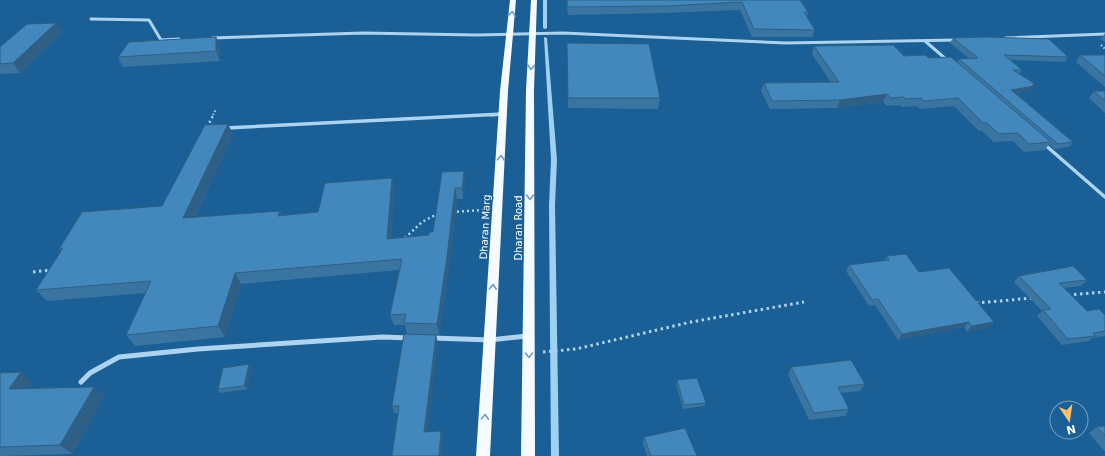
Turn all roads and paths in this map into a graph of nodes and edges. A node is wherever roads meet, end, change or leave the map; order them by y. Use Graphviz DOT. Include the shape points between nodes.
graph roads {
  1 [pos="513,0"];
  2 [pos="534,0"];
  3 [pos="91,19"];
  4 [pos="510,34"];
  5 [pos="533,34"];
  6 [pos="1105,34"];
  7 [pos="1002,38"];
  8 [pos="184,39"];
  9 [pos="206,39"];
  10 [pos="963,39"];
  11 [pos="924,41"];
  12 [pos="948,62"];
  13 [pos="216,109"];
  14 [pos="503,114"];
  15 [pos="206,129"];
  16 [pos="1039,140"];
  17 [pos="1105,197"];
  18 [pos="498,208"];
  19 [pos="405,238"];
  20 [pos="57,270"];
  21 [pos="33,272"];
  22 [pos="1105,292"];
  23 [pos="1062,295"];
  24 [pos="1040,297"];
  25 [pos="804,302"];
  26 [pos="971,304"];
  27 [pos="529,336"];
  28 [pos="413,338"];
  29 [pos="428,338"];
  30 [pos="490,340"];
  31 [pos="529,354"];
  32 [pos="80,382"];
  33 [pos="483,456"];
  34 [pos="528,456"];
  4 -- 1 [label="main road, Dharan Marg, one-way"];
  2 -- 5 [label="main road, Dharan Road"];
  3 -- 8 [label="street" via="148,20 161,40"];
  4 -- 5 [label="street"];
  4 -- 9 [label="street" via="363,33"];
  4 -- 14 [label="main road, Dharan Marg"];
  5 -- 11 [label="street" via="563,33 786,43"];
  5 -- 27 [label="main road, Dharan Road, one-way" via="530,90"];
  6 -- 7 [label="street"];
  10 -- 11 [label="street"];
  11 -- 12 [label="street"];
  13 -- 15 [label="path"];
  14 -- 15 [label="street"];
  18 -- 14 [label="main road, Dharan Marg, one-way"];
  16 -- 17 [label="street"];
  18 -- 19 [label="path" via="437,213 422,222"];
  30 -- 18 [label="main road, Dharan Marg, one-way"];
  20 -- 21 [label="path"];
  22 -- 23 [label="path"];
  24 -- 26 [label="path"];
  25 -- 31 [label="path" via="691,322 576,349"];
  27 -- 30 [label="street"];
  27 -- 31 [label="main road, Dharan Road"];
  28 -- 32 [label="street" via="382,337 119,357 90,373"];
  29 -- 30 [label="street"];
  33 -- 30 [label="main road, Dharan Marg, one-way"];
  31 -- 34 [label="main road, Dharan Road, one-way"];
}
